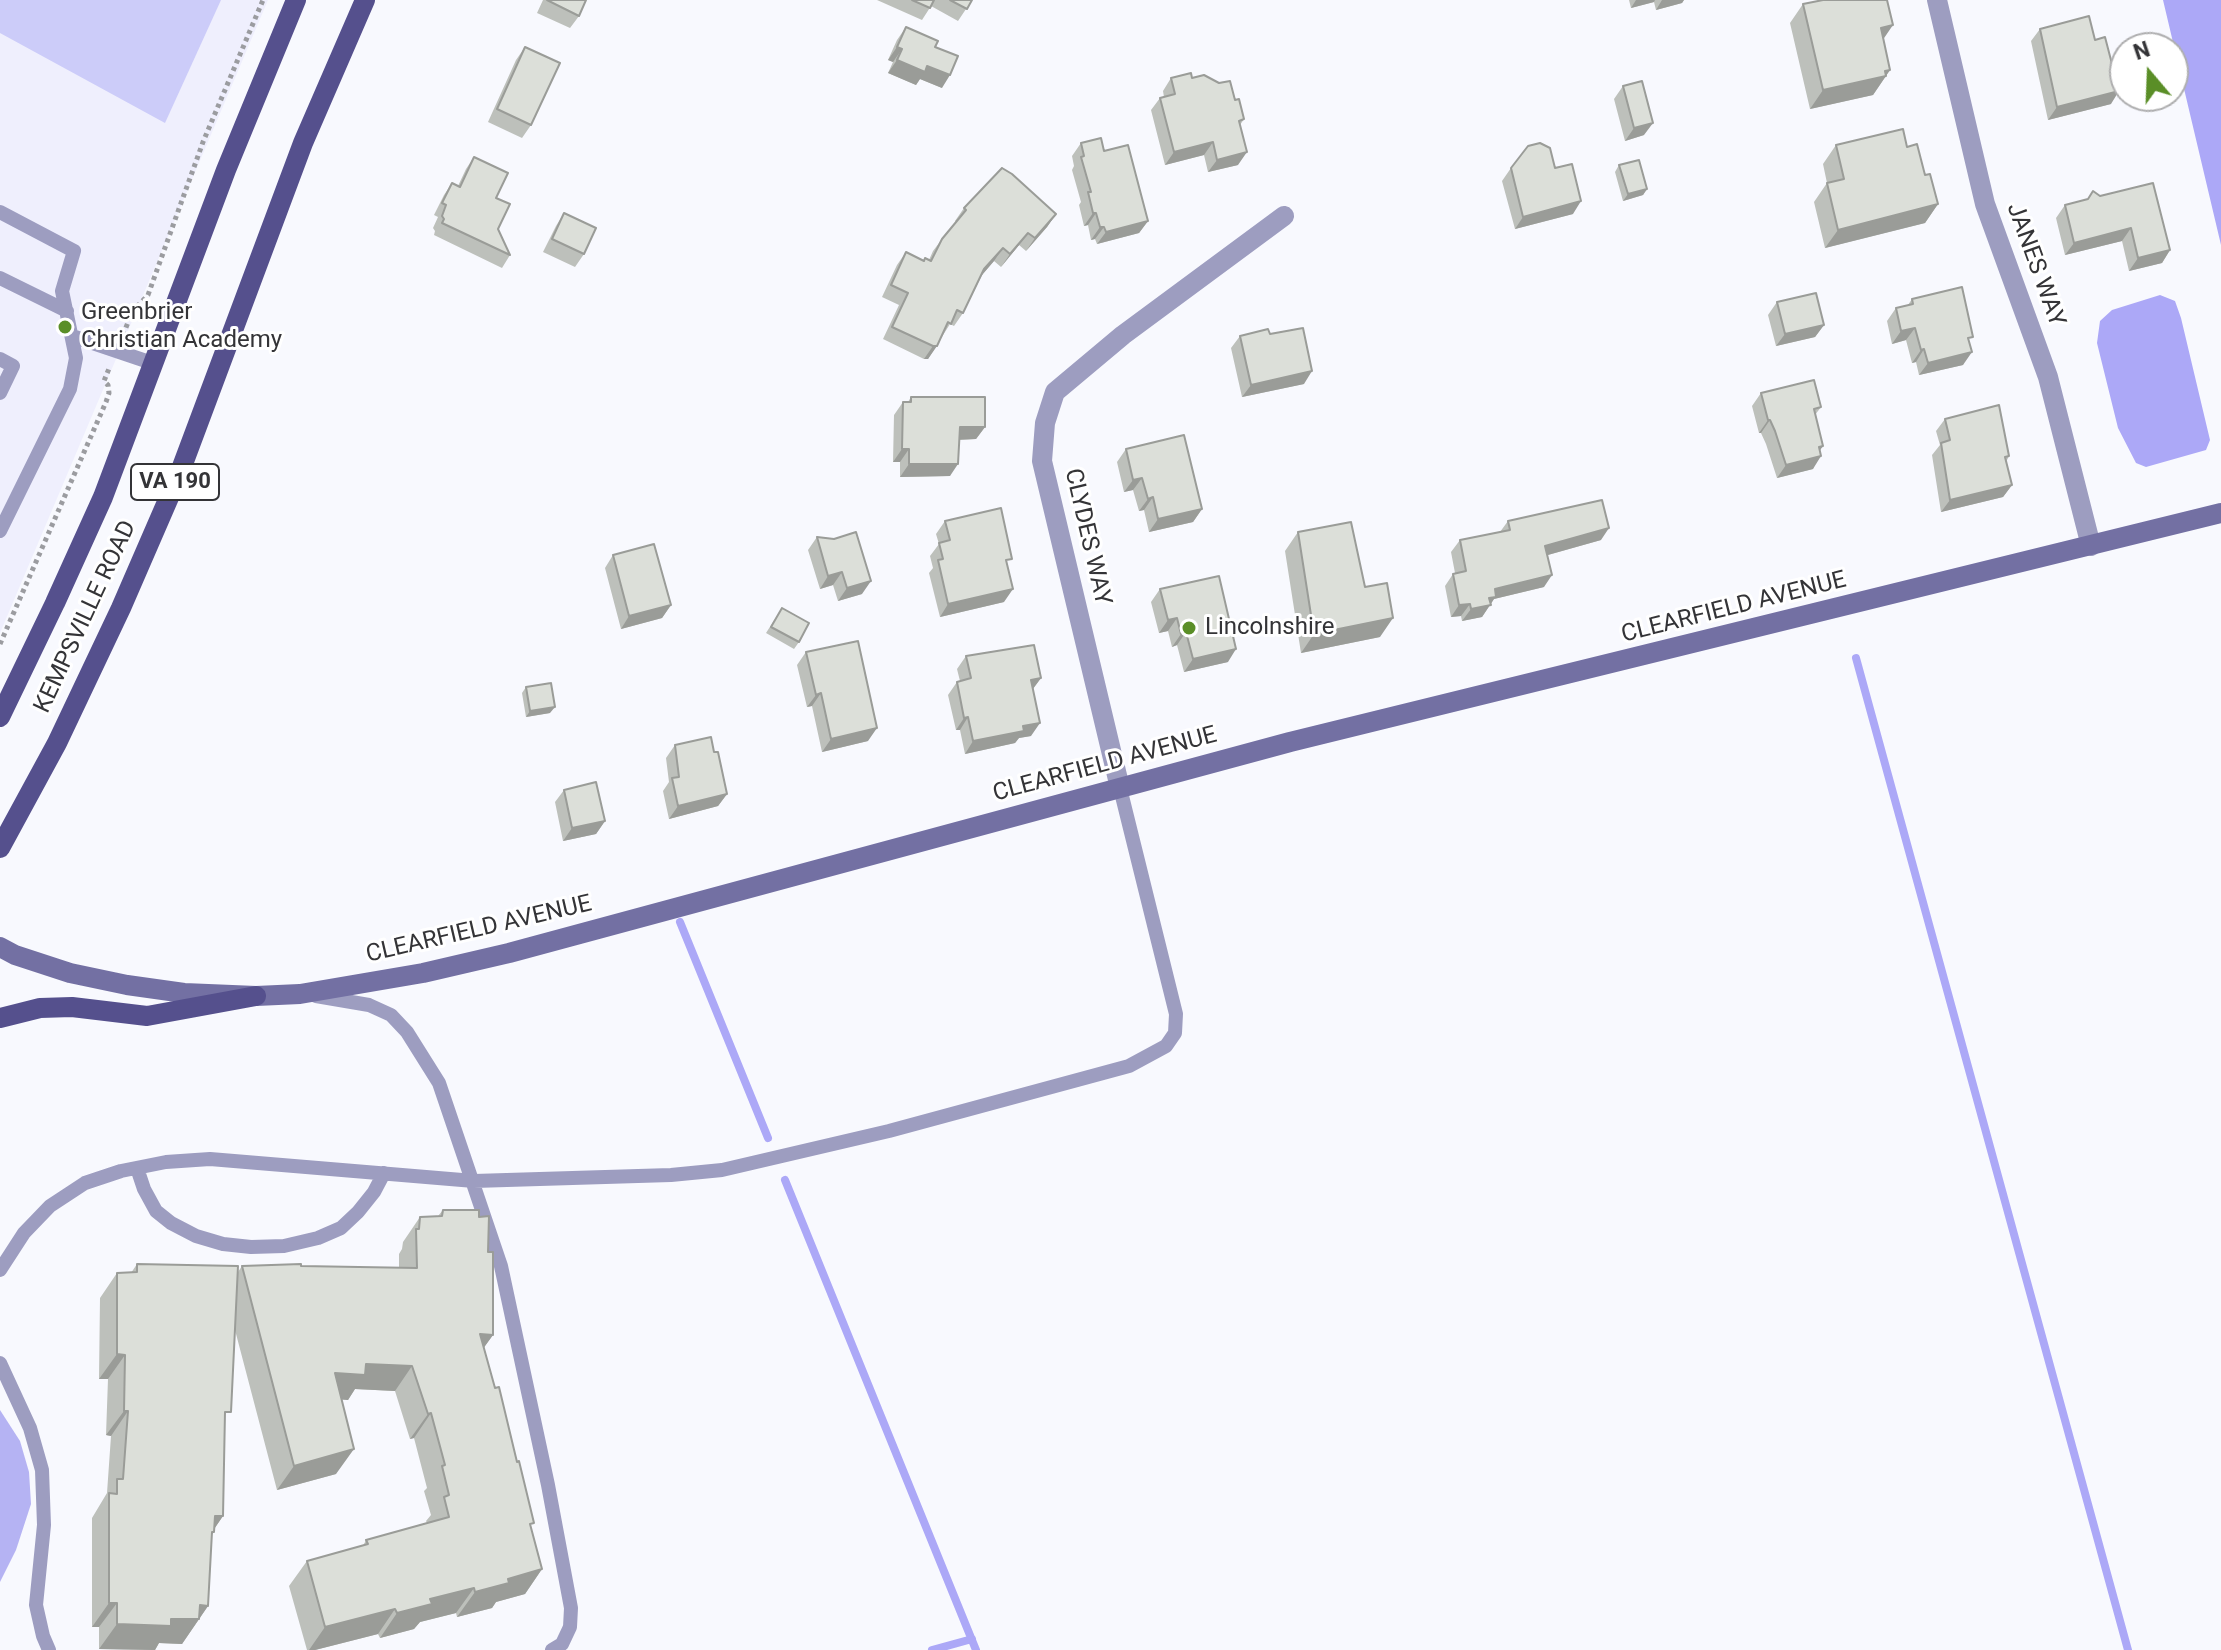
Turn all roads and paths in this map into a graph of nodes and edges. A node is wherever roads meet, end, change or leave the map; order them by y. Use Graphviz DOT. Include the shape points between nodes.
graph roads {
  1 [pos="263,0"];
  2 [pos="296,0"];
  3 [pos="365,0"];
  4 [pos="1937,0"];
  5 [pos="0,212"];
  6 [pos="1284,216"];
  7 [pos="0,278"];
  8 [pos="67,311"];
  9 [pos="72,336"];
  10 [pos="117,351"];
  11 [pos="0,359"];
  12 [pos="155,364"];
  13 [pos="0,393"];
  14 [pos="2221,513"];
  15 [pos="0,531"];
  16 [pos="2091,546"];
  17 [pos="0,644"];
  18 [pos="0,717"];
  19 [pos="1120,788"];
  20 [pos="0,848"];
  21 [pos="0,947"];
  22 [pos="300,994"];
  23 [pos="256,996"];
  24 [pos="0,1018"];
  25 [pos="137,1168"];
  26 [pos="384,1173"];
  27 [pos="474,1181"];
  28 [pos="0,1270"];
  29 [pos="0,1363"];
  30 [pos="49,1650"];
  31 [pos="552,1650"];
  1 -- 10 [label="path" via="203,142 148,295 132,312"];
  2 -- 12 [label="main road, KEMPSVILLE ROAD / VA 190"];
  3 -- 20 [label="main road, KEMPSVILLE ROAD / VA 190" via="303,143 180,472 57,743"];
  4 -- 16 [label="street, JANES WAY" via="1985,204 2048,377"];
  5 -- 8 [label="lane" via="74,251 62,291"];
  6 -- 19 [label="street, CLYDES WAY" via="1055,392 1045,423 1042,461"];
  7 -- 8 [label="lane"];
  8 -- 9 [label="lane"];
  9 -- 10 [label="lane"];
  9 -- 15 [label="lane" via="76,358 70,389"];
  10 -- 12 [label="lane"];
  10 -- 17 [label="path" via="104,381 106,402"];
  11 -- 13 [label="lane" via="13,366"];
  12 -- 18 [label="main road, KEMPSVILLE ROAD / VA 190" via="103,497"];
  14 -- 16 [label="street, CLEARFIELD AVENUE"];
  16 -- 19 [label="street, CLEARFIELD AVENUE"];
  19 -- 22 [label="street, CLEARFIELD AVENUE" via="509,953"];
  19 -- 27 [label="lane" via="1176,1014 1175,1033 1152,1055 1129,1066 932,1120 722,1170"];
  21 -- 23 [label="street, CLEARFIELD AVENUE" via="70,973 127,985"];
  22 -- 23 [label="street, CLEARFIELD AVENUE"];
  22 -- 27 [label="lane" via="369,1005 391,1015 407,1032 439,1083"];
  23 -- 24 [label="main road" via="147,1016 72,1007"];
  25 -- 26 [label="lane" via="210,1159"];
  25 -- 26 [label="lane" via="156,1211 171,1223 209,1240 251,1247 284,1246 341,1228"];
  25 -- 28 [label="lane" via="85,1183 50,1206"];
  26 -- 27 [label="lane"];
  27 -- 31 [label="lane" via="501,1266 571,1608 570,1627 562,1644"];
  29 -- 30 [label="lane" via="30,1428 42,1470 44,1525 36,1605"];
}
